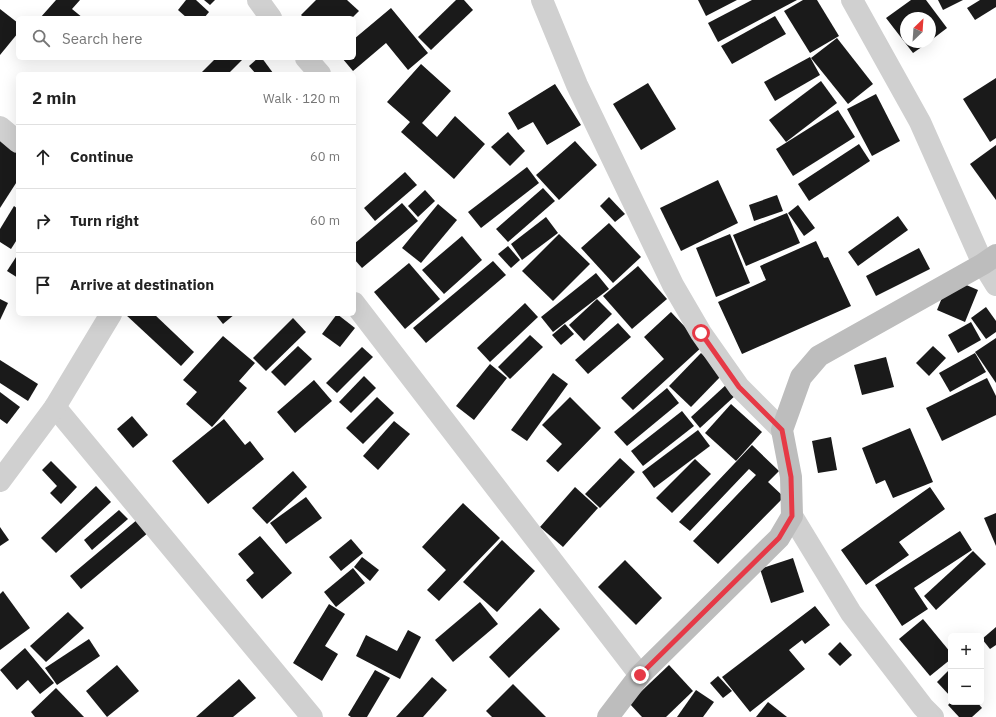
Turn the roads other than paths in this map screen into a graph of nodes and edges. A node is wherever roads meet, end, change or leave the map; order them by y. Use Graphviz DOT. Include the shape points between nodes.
graph roads {
  1 [pos="258,0"];
  2 [pos="542,0"];
  3 [pos="852,0"];
  4 [pos="270,16"];
  5 [pos="308,60"];
  6 [pos="318,72"];
  7 [pos="0,127"];
  8 [pos="16,140"];
  9 [pos="990,259"];
  10 [pos="996,286"];
  11 [pos="356,306"];
  12 [pos="110,316"];
  13 [pos="54,407"];
  14 [pos="782,430"];
  15 [pos="0,480"];
  16 [pos="792,516"];
  17 [pos="640,675"];
  18 [pos="312,717"];
  19 [pos="608,717"];
  20 [pos="933,717"];
  1 -- 4 [label="street"];
  2 -- 14 [label="street" via="577,85 673,285 701,333 739,387"];
  3 -- 9 [label="street" via="920,122"];
  5 -- 6 [label="street"];
  7 -- 8 [label="street"];
  9 -- 10 [label="street"];
  9 -- 14 [label="street" via="819,356 801,377"];
  11 -- 17 [label="street"];
  12 -- 13 [label="street"];
  13 -- 15 [label="street"];
  13 -- 18 [label="street"];
  14 -- 16 [label="street" via="791,477"];
  16 -- 17 [label="street" via="779,538"];
  16 -- 20 [label="street" via="851,613"];
  17 -- 19 [label="street"];
}
